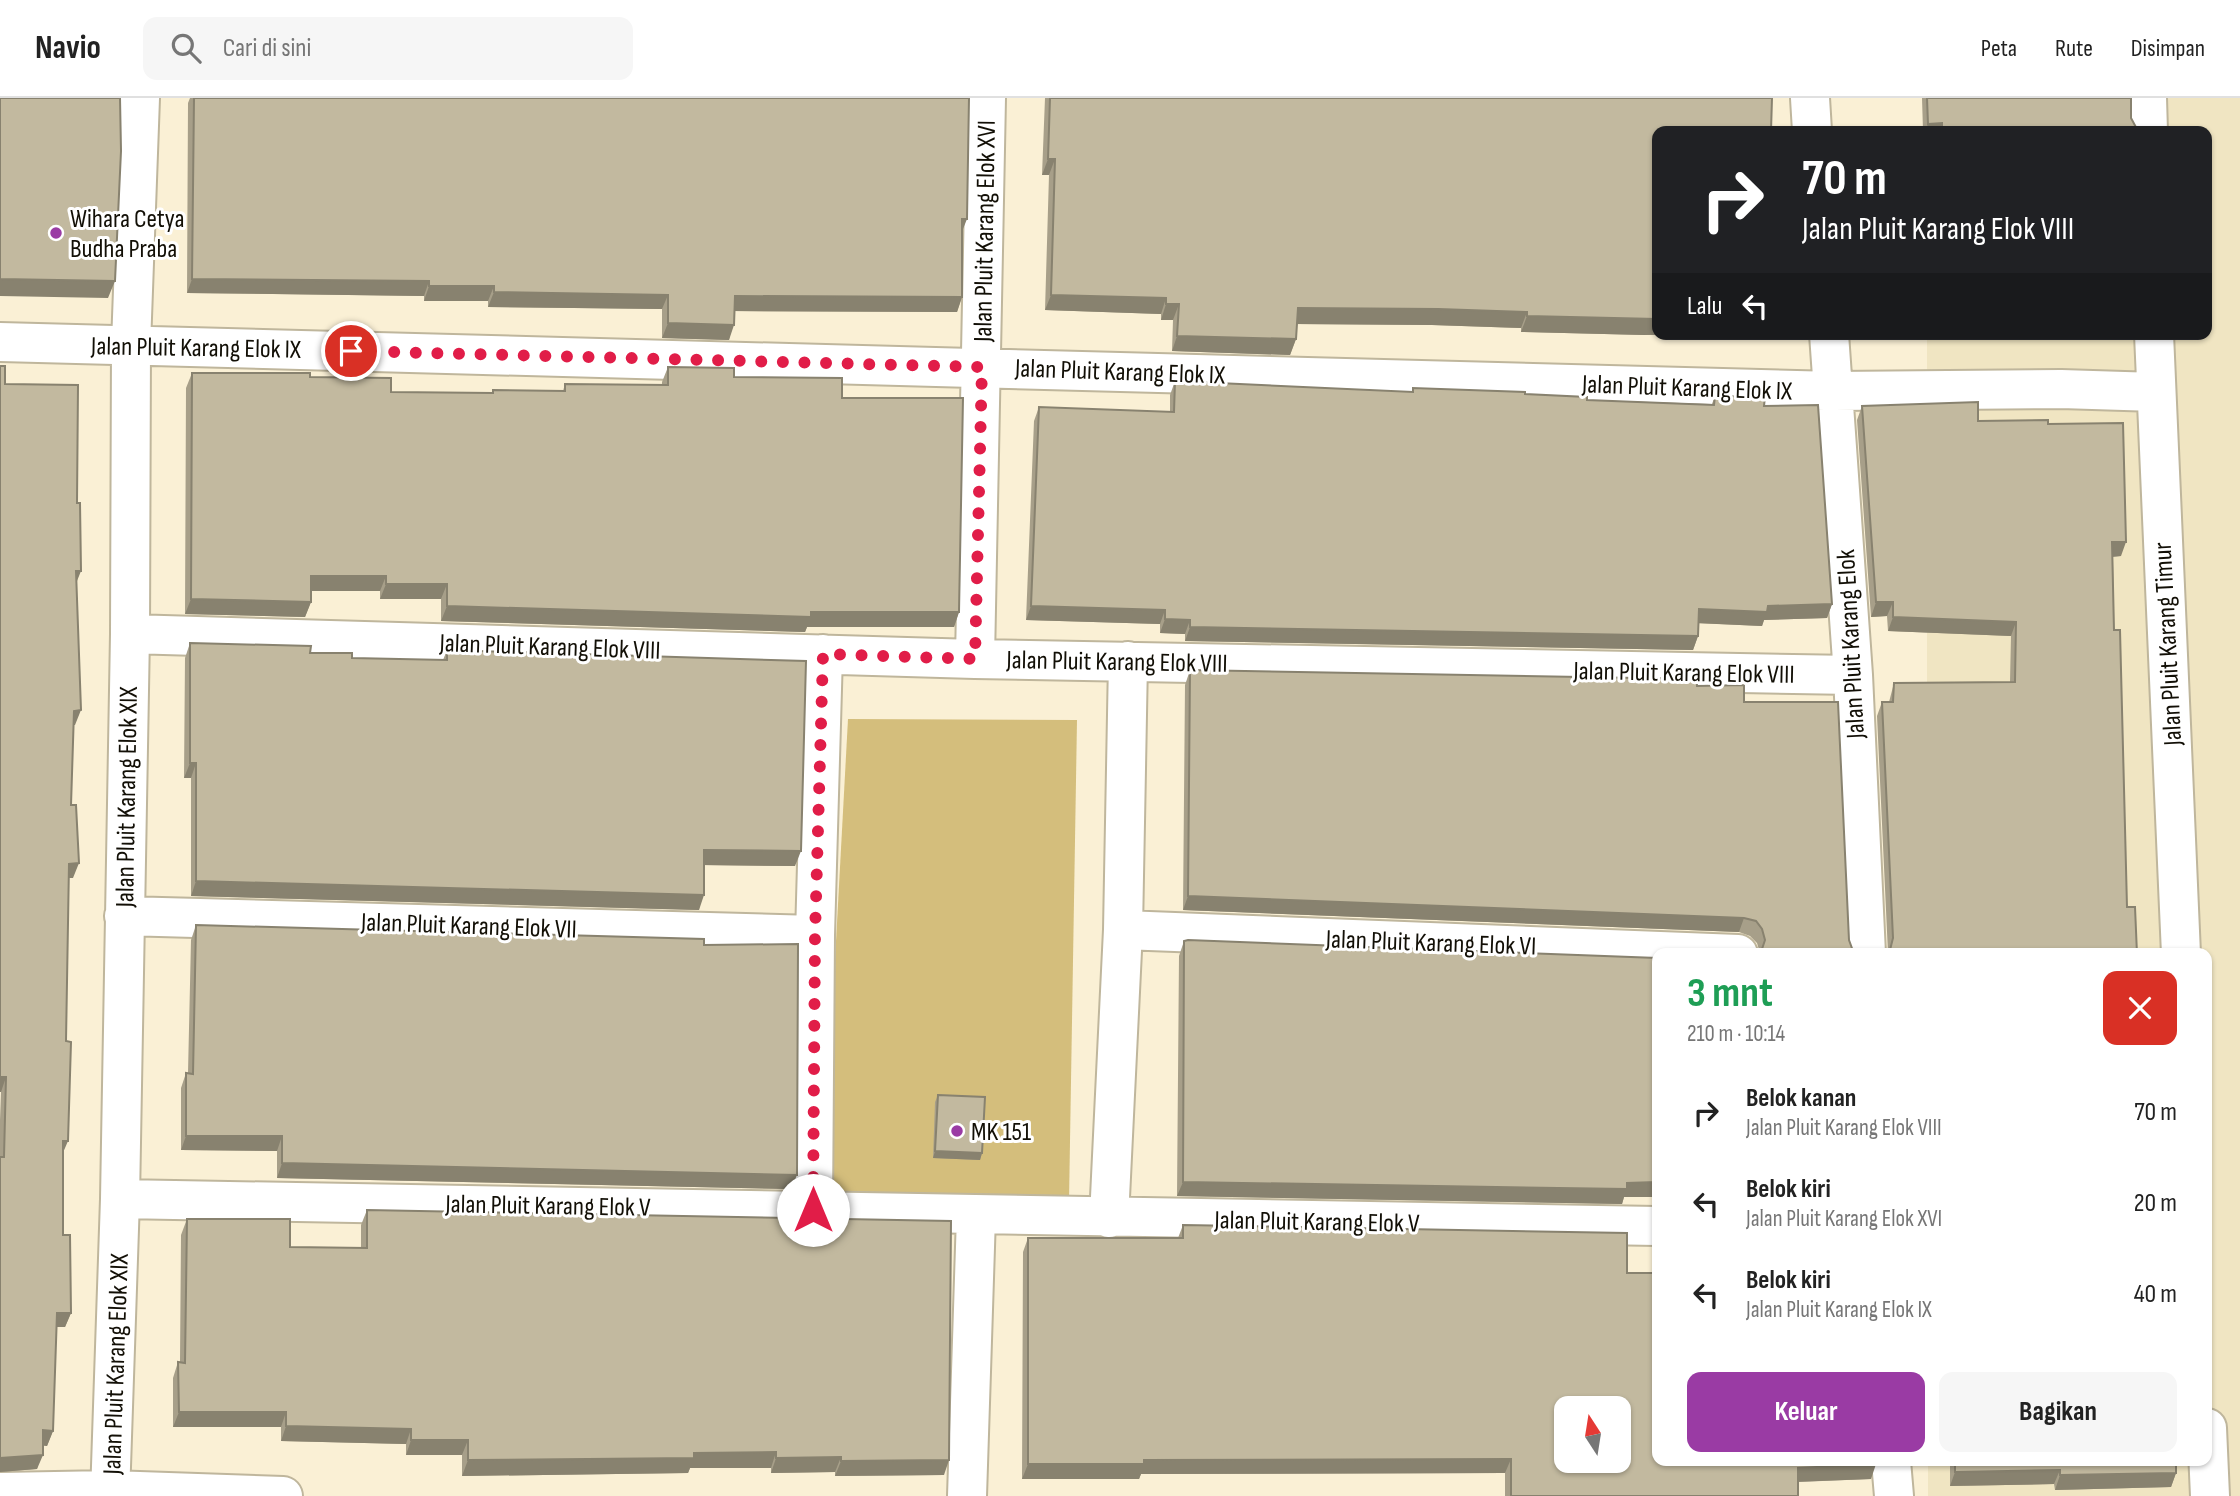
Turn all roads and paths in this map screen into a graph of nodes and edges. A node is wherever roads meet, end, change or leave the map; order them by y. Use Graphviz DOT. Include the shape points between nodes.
graph roads {
  1 [pos="140,98"];
  2 [pos="986,98"];
  3 [pos="1810,98"];
  4 [pos="2147,98"];
  5 [pos="1812,126"];
  6 [pos="2148,126"];
  7 [pos="1830,340"];
  8 [pos="2154,340"];
  9 [pos="0,342"];
  10 [pos="131,345"];
  11 [pos="982,367"];
  12 [pos="1834,391"];
  13 [pos="2156,392"];
  14 [pos="130,634"];
  15 [pos="823,654"];
  16 [pos="975,659"];
  17 [pos="1128,661"];
  18 [pos="1853,675"];
  19 [pos="124,916"];
  20 [pos="1123,930"];
  21 [pos="815,935"];
  22 [pos="1866,948"];
  23 [pos="2181,948"];
  24 [pos="1652,951"];
  25 [pos="120,1199"];
  26 [pos="813,1210"];
  27 [pos="976,1216"];
  28 [pos="1109,1218"];
  29 [pos="1652,1226"];
  30 [pos="1891,1466"];
  31 [pos="2209,1466"];
  32 [pos="0,1492"];
  33 [pos="110,1493"];
  34 [pos="283,1496"];
  35 [pos="967,1496"];
  36 [pos="1894,1496"];
  37 [pos="2210,1496"];
  1 -- 10 [label="street, Jalan Pluit Karang Elok XIX"];
  2 -- 11 [label="street, Jalan Pluit Karang Elok XVI"];
  3 -- 5 [label="street"];
  4 -- 6 [label="street"];
  7 -- 12 [label="street, Jalan Pluit Karang Elok"];
  8 -- 13 [label="street, Jalan Pluit Karang Timur"];
  9 -- 10 [label="street, Jalan Pluit Karang Elok IX"];
  10 -- 11 [label="street, Jalan Pluit Karang Elok IX"];
  10 -- 14 [label="street, Jalan Pluit Karang Elok XIX"];
  11 -- 12 [label="street, Jalan Pluit Karang Elok IX"];
  11 -- 16 [label="street, Jalan Pluit Karang Elok XVI"];
  12 -- 13 [label="street, Jalan Pluit Karang Elok IX"];
  12 -- 18 [label="street, Jalan Pluit Karang Elok"];
  13 -- 23 [label="street, Jalan Pluit Karang Timur"];
  14 -- 15 [label="street, Jalan Pluit Karang Elok VIII"];
  14 -- 19 [label="street, Jalan Pluit Karang Elok XIX"];
  15 -- 16 [label="street, Jalan Pluit Karang Elok VIII"];
  15 -- 21 [label="street"];
  16 -- 17 [label="street, Jalan Pluit Karang Elok VIII"];
  17 -- 18 [label="street, Jalan Pluit Karang Elok VIII"];
  17 -- 20 [label="street"];
  18 -- 22 [label="street, Jalan Pluit Karang Elok"];
  19 -- 21 [label="street, Jalan Pluit Karang Elok VII"];
  19 -- 25 [label="street, Jalan Pluit Karang Elok XIX"];
  20 -- 24 [label="street, Jalan Pluit Karang Elok VI"];
  20 -- 28 [label="street"];
  21 -- 26 [label="street"];
  25 -- 26 [label="street, Jalan Pluit Karang Elok V"];
  25 -- 33 [label="street, Jalan Pluit Karang Elok XIX"];
  26 -- 27 [label="street, Jalan Pluit Karang Elok V"];
  27 -- 28 [label="street, Jalan Pluit Karang Elok V"];
  27 -- 35 [label="street"];
  28 -- 29 [label="street, Jalan Pluit Karang Elok V"];
  30 -- 36 [label="street"];
  31 -- 37 [label="street"];
  32 -- 33 [label="street"];
  33 -- 34 [label="street"];
}
